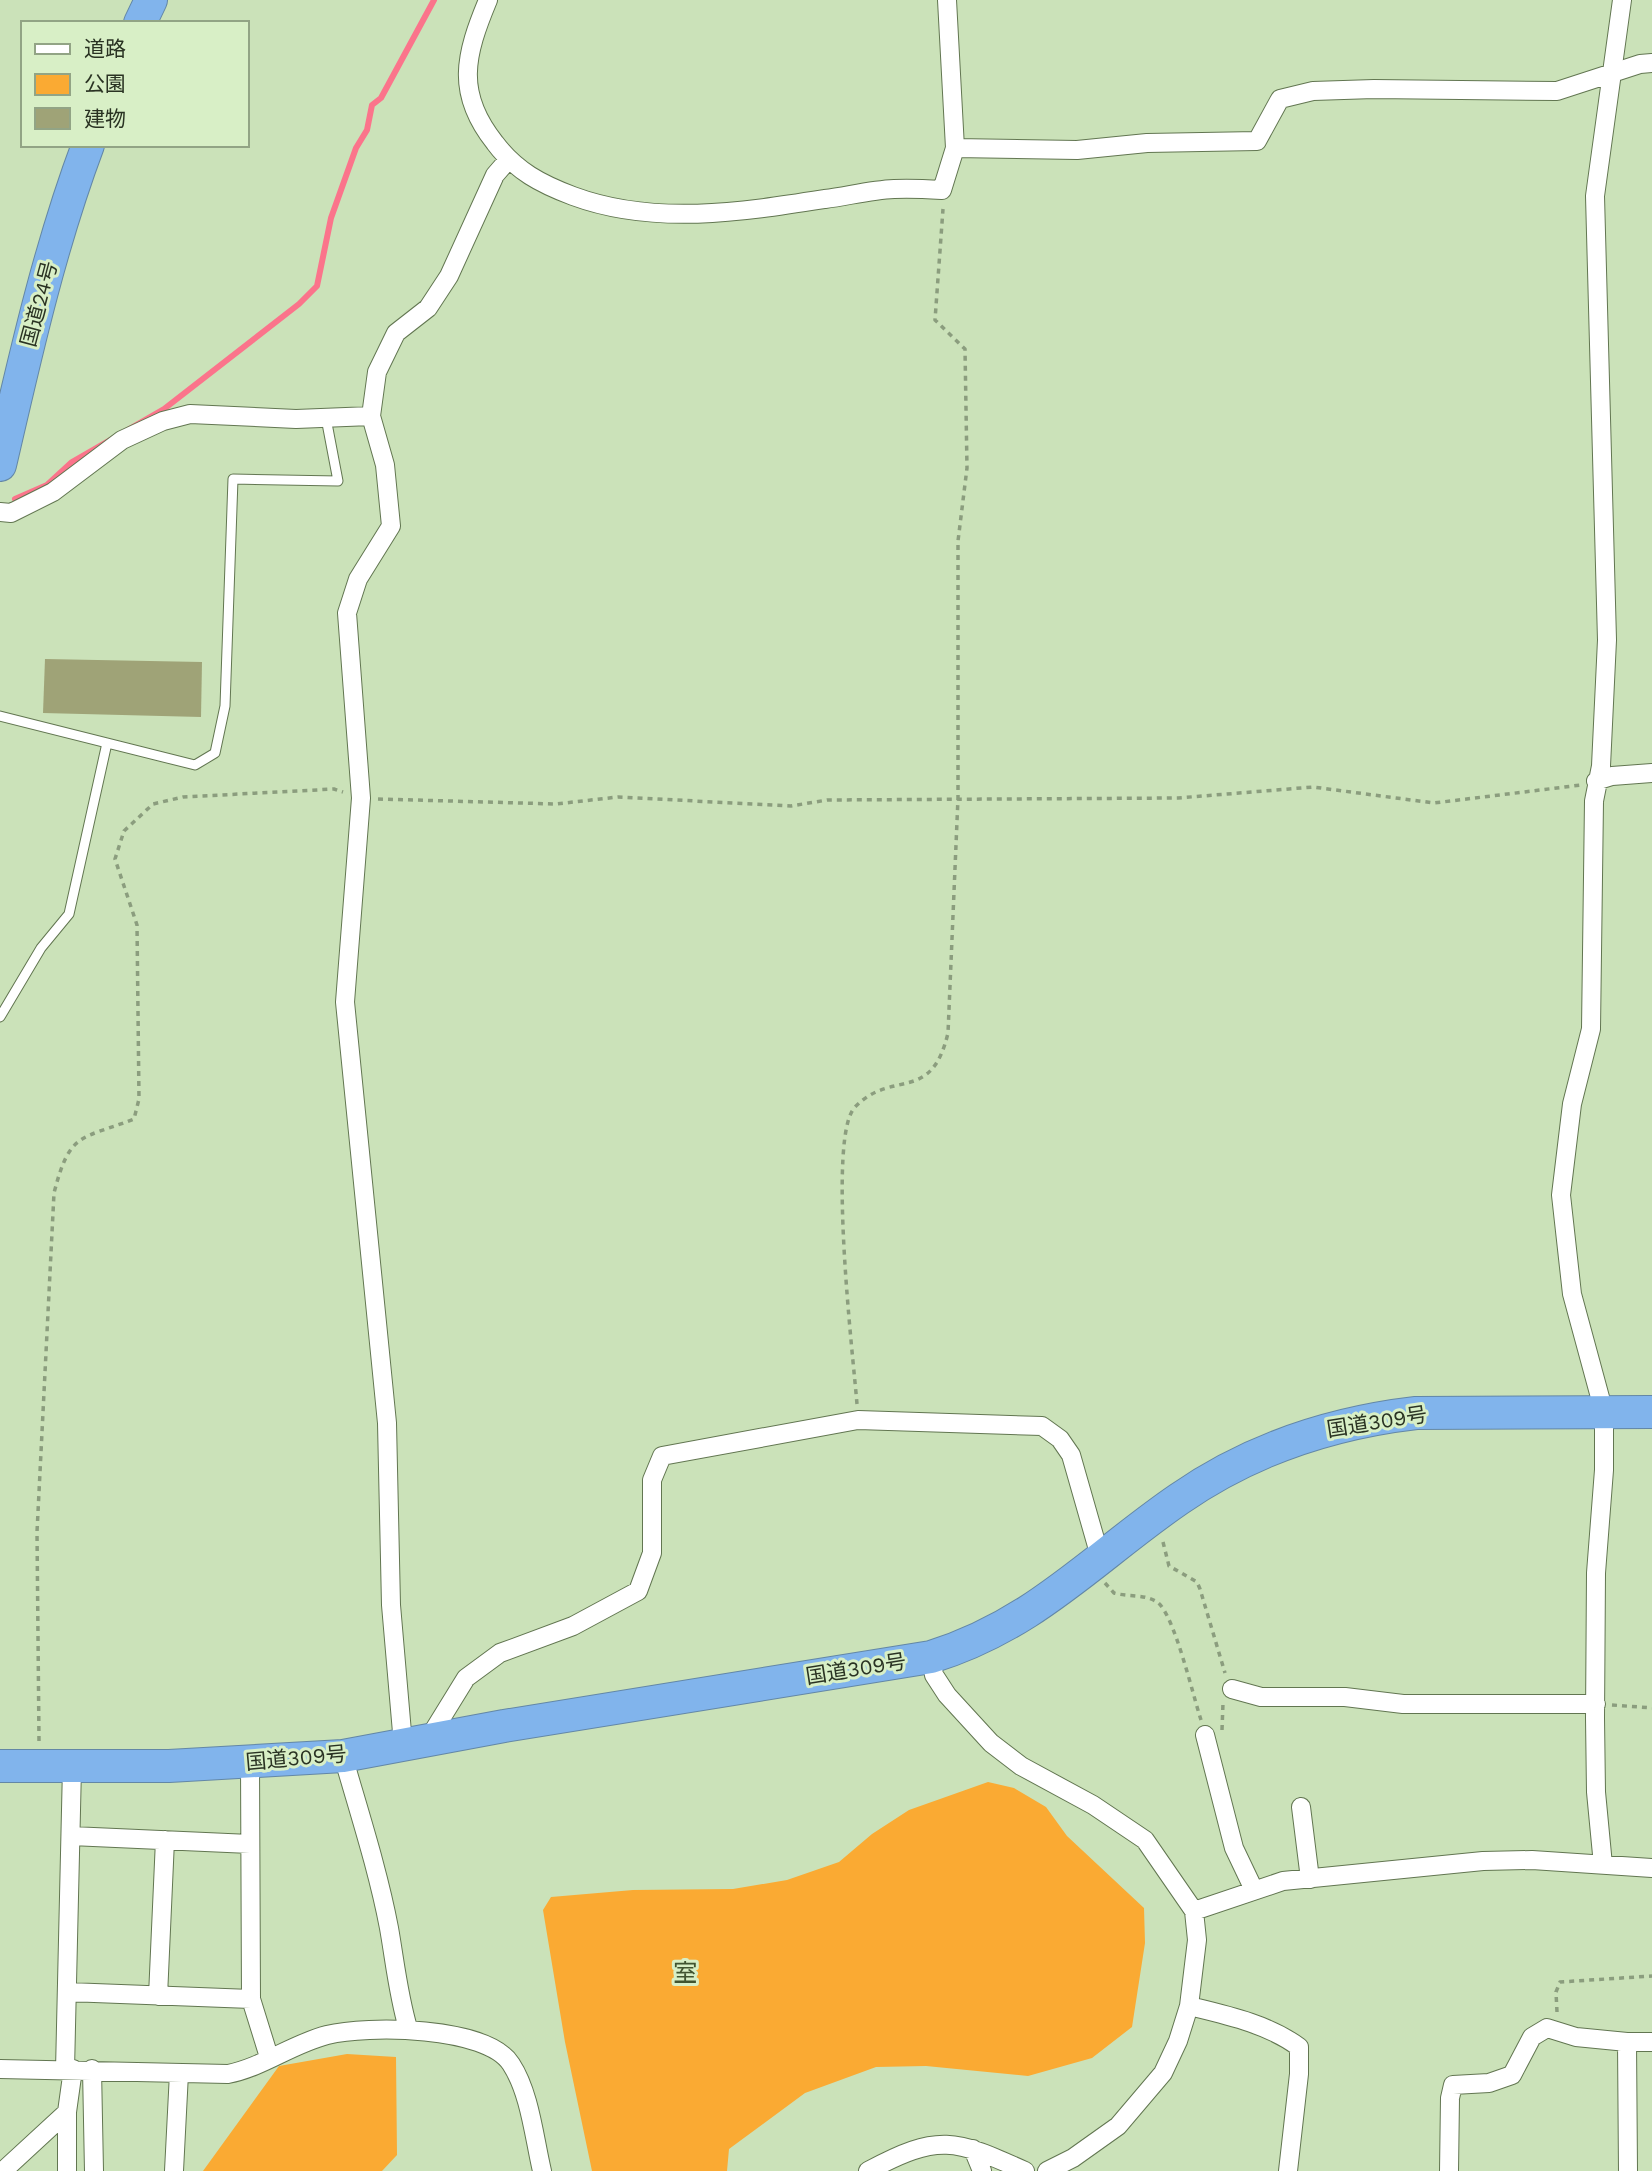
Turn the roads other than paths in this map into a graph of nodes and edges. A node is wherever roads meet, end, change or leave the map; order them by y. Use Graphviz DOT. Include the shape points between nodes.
graph roads {
  1 [pos="151,0"];
  2 [pos="488,0"];
  3 [pos="947,0"];
  4 [pos="1622,0"];
  5 [pos="141,21"];
  6 [pos="1652,63"];
  7 [pos="1612,74"];
  8 [pos="87,147"];
  9 [pos="955,148"];
  10 [pos="508,160"];
  11 [pos="371,416"];
  12 [pos="326,418"];
  13 [pos="0,464"];
  14 [pos="0,512"];
  15 [pos="0,716"];
  16 [pos="107,743"];
  17 [pos="1652,774"];
  18 [pos="1596,781"];
  19 [pos="0,1017"];
  20 [pos="1604,1412"];
  21 [pos="1652,1412"];
  22 [pos="1097,1563"];
  23 [pos="931,1657"];
  24 [pos="1232,1689"];
  25 [pos="1595,1704"];
  26 [pos="1205,1735"];
  27 [pos="416,1741"];
  28 [pos="343,1756"];
  29 [pos="250,1763"];
  30 [pos="0,1766"];
  31 [pos="72,1767"];
  32 [pos="1301,1807"];
  33 [pos="71,1836"];
  34 [pos="165,1840"];
  35 [pos="250,1844"];
  36 [pos="1603,1865"];
  37 [pos="1652,1868"];
  38 [pos="1310,1879"];
  39 [pos="1254,1890"];
  40 [pos="1194,1911"];
  41 [pos="68,1992"];
  42 [pos="158,1996"];
  43 [pos="251,1999"];
  44 [pos="1189,2006"];
  45 [pos="408,2028"];
  46 [pos="1627,2042"];
  47 [pos="1652,2042"];
  48 [pos="270,2057"];
  49 [pos="0,2069"];
  50 [pos="77,2069"];
  51 [pos="179,2073"];
  52 [pos="67,2112"];
  53 [pos="973,2149"];
  54 [pos="3,2171"];
  55 [pos="67,2171"];
  56 [pos="94,2171"];
  57 [pos="174,2171"];
  58 [pos="542,2171"];
  59 [pos="868,2171"];
  60 [pos="982,2171"];
  61 [pos="1025,2171"];
  62 [pos="1047,2171"];
  63 [pos="1288,2171"];
  64 [pos="1449,2171"];
  65 [pos="1628,2171"];
  1 -- 5 [label="highway"];
  2 -- 10 [label="street" via="473,37 466,75 471,106"];
  3 -- 9 [label="street"];
  4 -- 7 [label="street"];
  6 -- 7 [label="street"];
  7 -- 9 [label="street" via="1557,91 1313,92 1280,99 1257,141 1077,150"];
  7 -- 18 [label="street" via="1595,196 1607,640 1601,766"];
  8 -- 13 [label="highway, 国道24号" via="38,307"];
  9 -- 10 [label="street" via="942,190 892,189 714,213 621,212 531,179"];
  10 -- 11 [label="street" via="495,175 449,276 428,308 396,333 377,372"];
  11 -- 12 [label="street"];
  11 -- 27 [label="street" via="385,465 391,526 358,579 347,613 361,798 345,1002 387,1423 391,1605"];
  12 -- 14 [label="street" via="190,414 163,421 122,440 53,492 12,513"];
  12 -- 16 [label="lane" via="338,481 233,479 225,706 215,753 195,765"];
  15 -- 16 [label="lane"];
  16 -- 19 [label="lane" via="69,914 41,948"];
  17 -- 18 [label="street"];
  18 -- 20 [label="street" via="1591,1029 1572,1104 1561,1195 1573,1294"];
  20 -- 21 [label="highway, 国道309号"];
  20 -- 22 [label="highway, 国道309号" via="1416,1413 1337,1426 1264,1450 1180,1499"];
  20 -- 25 [label="street"];
  22 -- 23 [label="highway, 国道309号" via="995,1633"];
  22 -- 27 [label="street" via="1071,1455 1060,1439 1042,1426 858,1420 663,1456 652,1480 652,1553 638,1591 573,1626 500,1653 466,1678"];
  23 -- 27 [label="highway, 国道309号"];
  23 -- 40 [label="street" via="934,1675 947,1695 992,1743 1021,1766 1145,1840"];
  24 -- 25 [label="street" via="1261,1697 1345,1697 1403,1704"];
  25 -- 36 [label="street"];
  26 -- 39 [label="street" via="1230,1838"];
  27 -- 28 [label="highway, 国道309号"];
  28 -- 29 [label="highway, 国道309号"];
  28 -- 45 [label="street" via="370,1851 388,1927 396,1989"];
  29 -- 31 [label="highway, 国道309号"];
  29 -- 35 [label="street"];
  30 -- 31 [label="highway, 国道309号"];
  31 -- 33 [label="street"];
  32 -- 38 [label="street"];
  33 -- 34 [label="street"];
  33 -- 41 [label="street"];
  34 -- 35 [label="street"];
  34 -- 42 [label="street"];
  35 -- 43 [label="street"];
  36 -- 37 [label="street"];
  36 -- 38 [label="street" via="1483,1861"];
  38 -- 39 [label="street"];
  39 -- 40 [label="street"];
  40 -- 44 [label="street" via="1197,1940"];
  41 -- 42 [label="street"];
  41 -- 50 [label="street"];
  42 -- 43 [label="street"];
  43 -- 48 [label="street"];
  44 -- 62 [label="street" via="1163,2073 1144,2098 1118,2126"];
  44 -- 63 [label="street" via="1251,2023 1299,2047"];
  45 -- 48 [label="street" via="328,2035"];
  45 -- 58 [label="street" via="492,2048 509,2060 519,2079"];
  46 -- 47 [label="street"];
  46 -- 64 [label="street" via="1539,2030 1512,2075 1502,2081 1453,2085"];
  46 -- 65 [label="street"];
  48 -- 51 [label="street" via="228,2074"];
  49 -- 50 [label="street"];
  50 -- 51 [label="street"];
  50 -- 52 [label="street"];
  50 -- 56 [label="street"];
  51 -- 57 [label="street"];
  52 -- 54 [label="street"];
  52 -- 55 [label="street"];
  53 -- 59 [label="street" via="940,2143 920,2146"];
  53 -- 60 [label="street"];
  53 -- 61 [label="street"];
}
